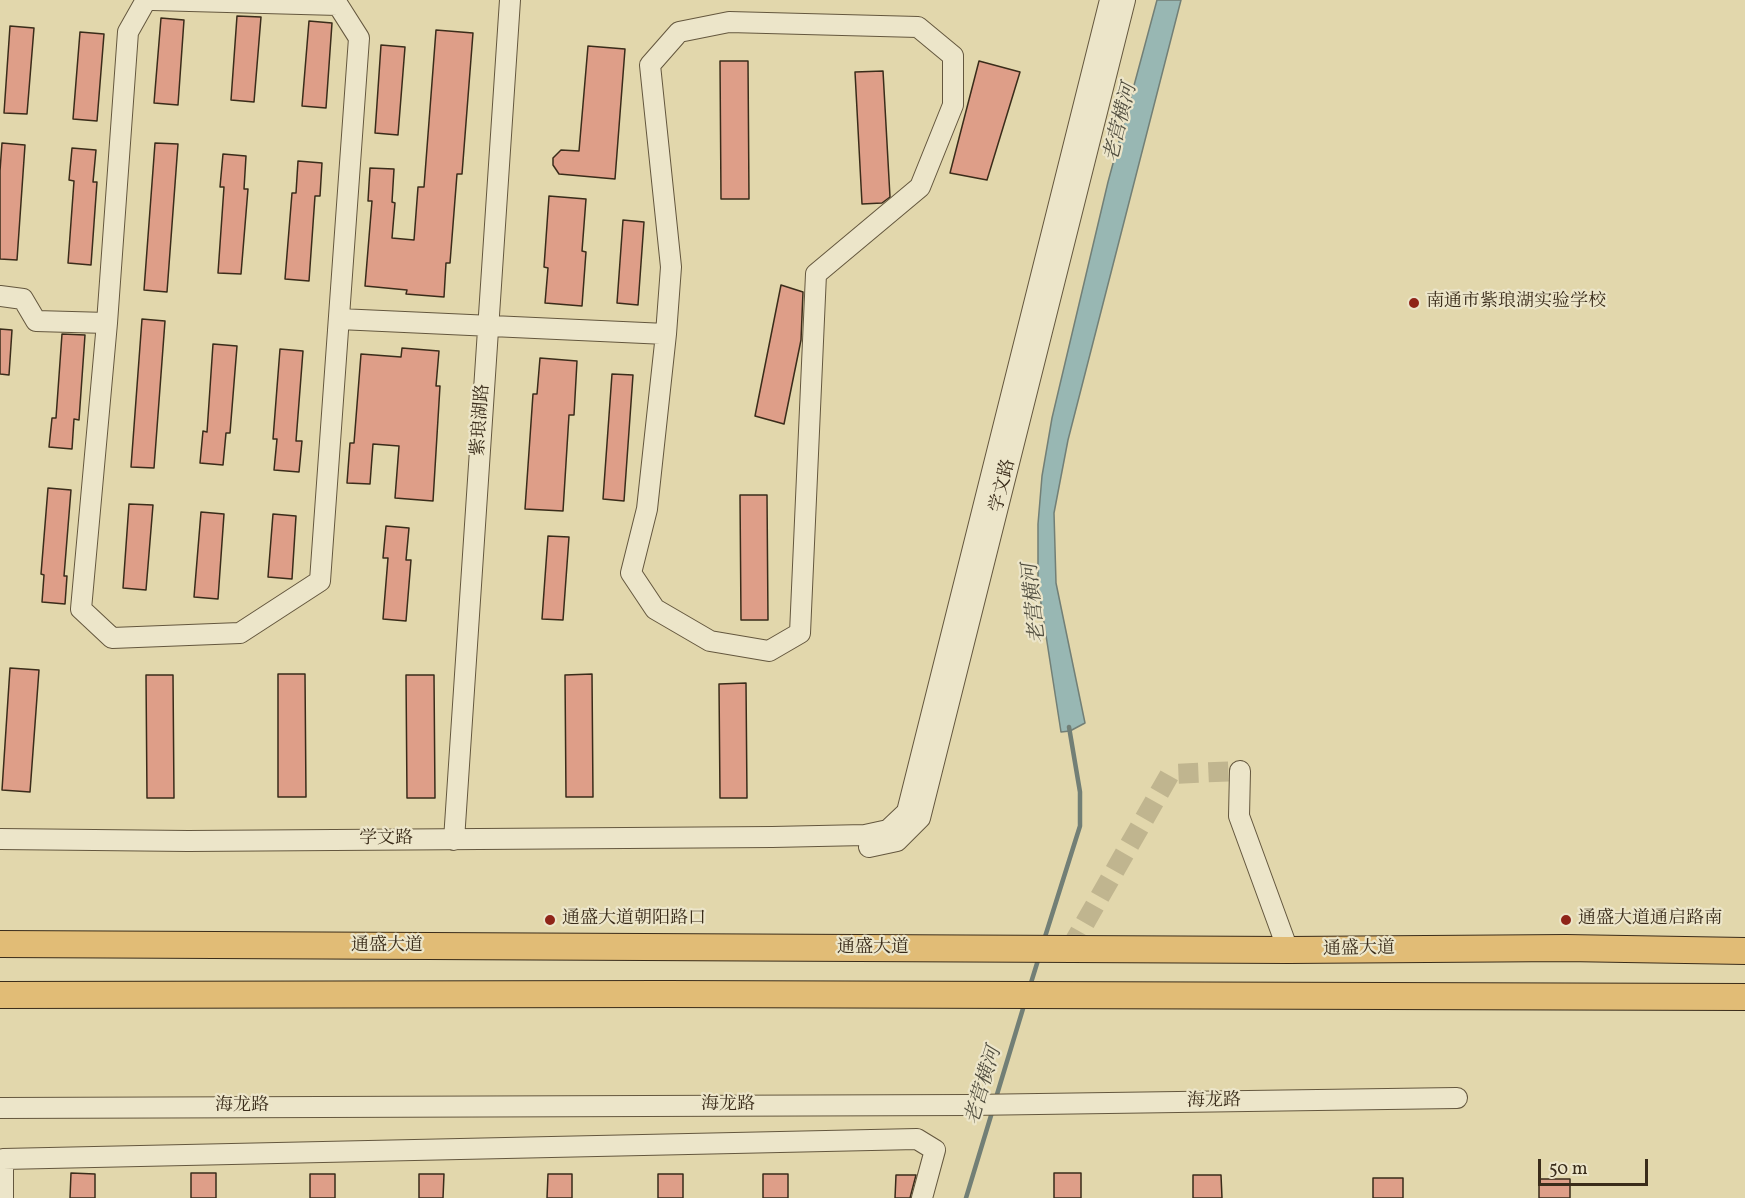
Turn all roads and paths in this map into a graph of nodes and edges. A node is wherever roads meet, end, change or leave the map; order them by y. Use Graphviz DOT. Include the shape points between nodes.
graph roads {
  1 [pos="146,0"];
  2 [pos="153,0"];
  3 [pos="510,0"];
  4 [pos="1110,0"];
  5 [pos="1125,0"];
  6 [pos="0,296"];
  7 [pos="339,320"];
  8 [pos="107,323"];
  9 [pos="488,326"];
  10 [pos="666,334"];
  11 [pos="1240,771"];
  12 [pos="772,837"];
  13 [pos="0,840"];
  14 [pos="454,840"];
  15 [pos="0,944"];
  16 [pos="1288,950"];
  17 [pos="1745,951"];
  18 [pos="0,995"];
  19 [pos="1745,997"];
  20 [pos="1457,1098"];
  21 [pos="0,1108"];
  22 [pos="3,1198"];
  23 [pos="922,1198"];
  1 -- 8 [label="street" via="128,32"];
  2 -- 7 [label="street" via="338,5 358,38"];
  3 -- 9 [label="street, 紫琅湖路"];
  4 -- 12 [label="street, 学文路" via="907,813 888,830 866,835"];
  5 -- 12 [label="street, 学文路" via="920,818 897,841 864,848"];
  6 -- 8 [label="street" via="23,299 36,321"];
  7 -- 8 [label="street" via="320,580 240,633 112,638 81,609"];
  7 -- 9 [label="street"];
  9 -- 10 [label="street"];
  9 -- 14 [label="street, 紫琅湖路"];
  10 -- 10 [label="street" via="647,509 631,573 655,609 710,641 769,651 800,633 816,274 920,187 953,105 953,56 918,27 729,22 679,32 650,65 671,267"];
  11 -- 16 [label="street" via="1239,816"];
  12 -- 14 [label="street, 学文路"];
  13 -- 14 [label="street, 学文路"];
  15 -- 16 [label="main road, 通盛大道"];
  16 -- 17 [label="main road, 通盛大道"];
  18 -- 19 [label="main road"];
  20 -- 21 [label="street, 海龙路" via="969,1106"];
  22 -- 23 [label="street" via="3,1159 917,1139 935,1150"];
}
